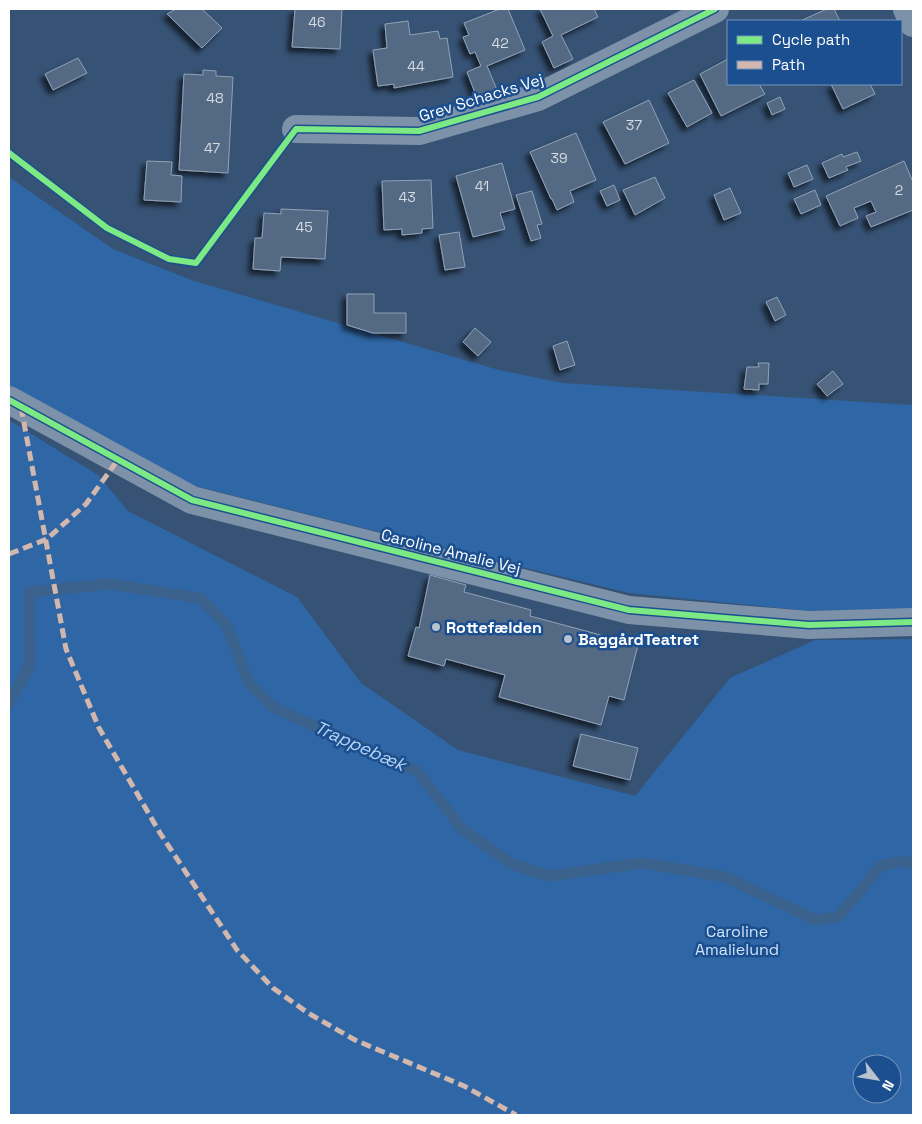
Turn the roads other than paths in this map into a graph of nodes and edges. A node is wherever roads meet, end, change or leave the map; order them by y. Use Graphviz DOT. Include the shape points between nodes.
graph roads {
  1 [pos="715,9"];
  2 [pos="907,9"];
  3 [pos="913,23"];
  4 [pos="296,128"];
  5 [pos="9,400"];
  6 [pos="913,622"];
  1 -- 4 [label="street, Grev Schacks Vej" via="538,97 419,131"];
  2 -- 3 [label="street"];
  5 -- 6 [label="street, Caroline Amalie Vej" via="192,500 629,610 809,625"];
}
